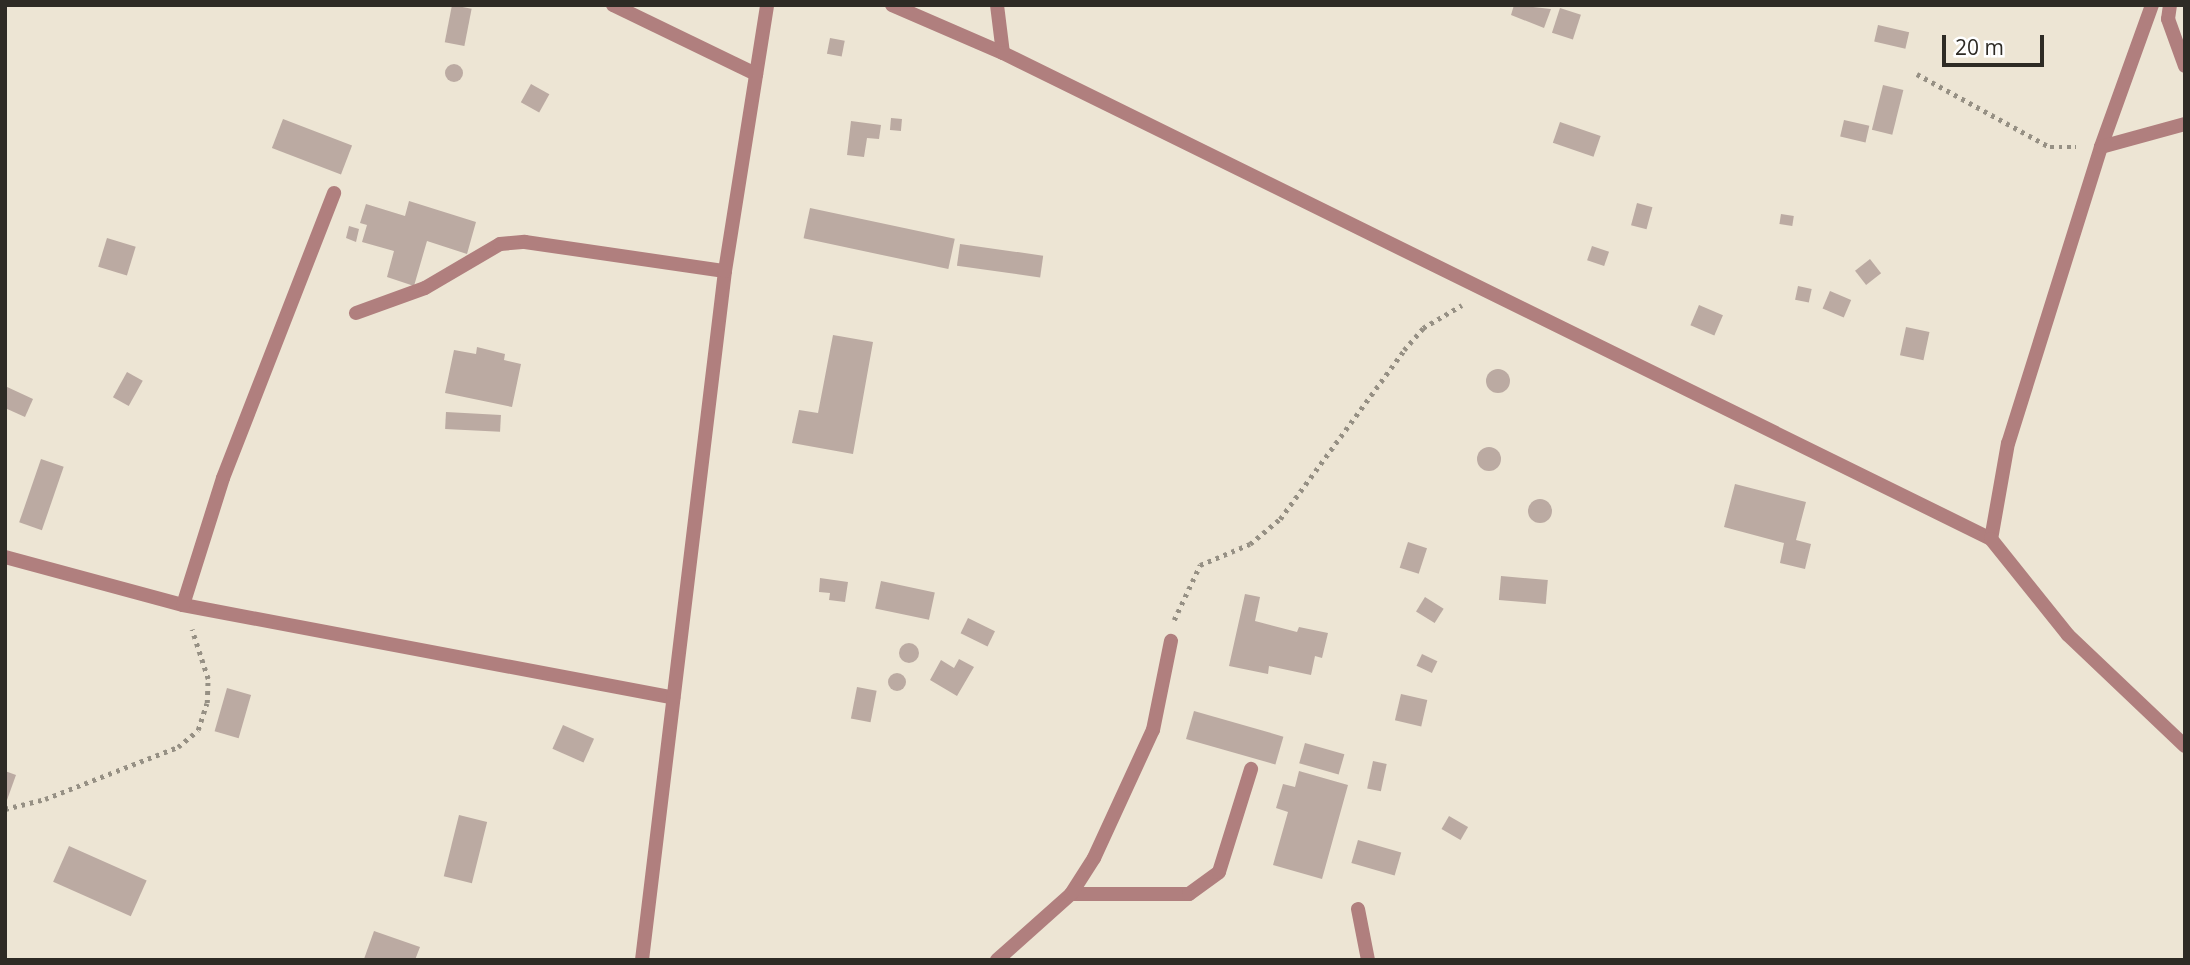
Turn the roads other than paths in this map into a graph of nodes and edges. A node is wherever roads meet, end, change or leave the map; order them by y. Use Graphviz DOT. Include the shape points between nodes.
graph roads {
  1 [pos="613,5"];
  2 [pos="767,5"];
  3 [pos="892,5"];
  4 [pos="997,5"];
  5 [pos="2152,5"];
  6 [pos="2170,5"];
  7 [pos="1003,53"];
  8 [pos="2185,66"];
  9 [pos="756,74"];
  10 [pos="2185,124"];
  11 [pos="2102,147"];
  12 [pos="334,193"];
  13 [pos="724,271"];
  14 [pos="356,313"];
  15 [pos="1992,538"];
  16 [pos="5,557"];
  17 [pos="183,605"];
  18 [pos="1171,641"];
  19 [pos="673,698"];
  20 [pos="2185,747"];
  21 [pos="1251,769"];
  22 [pos="1072,894"];
  23 [pos="1357,909"];
  24 [pos="642,960"];
  25 [pos="997,960"];
  26 [pos="1368,960"];
  1 -- 9 [label="street"];
  2 -- 9 [label="street"];
  3 -- 7 [label="street"];
  4 -- 7 [label="street"];
  5 -- 11 [label="street"];
  6 -- 8 [label="street" via="2168,19"];
  7 -- 15 [label="street"];
  9 -- 13 [label="street"];
  10 -- 11 [label="street"];
  11 -- 15 [label="street" via="2008,443"];
  12 -- 17 [label="street" via="223,478"];
  13 -- 14 [label="street" via="525,242 500,244 425,288"];
  13 -- 19 [label="street"];
  15 -- 20 [label="street" via="2068,635"];
  16 -- 17 [label="street"];
  17 -- 19 [label="street"];
  18 -- 22 [label="street" via="1153,730 1094,858"];
  19 -- 24 [label="street"];
  21 -- 22 [label="street" via="1219,872 1189,894"];
  22 -- 25 [label="street"];
  23 -- 26 [label="street"];
}
